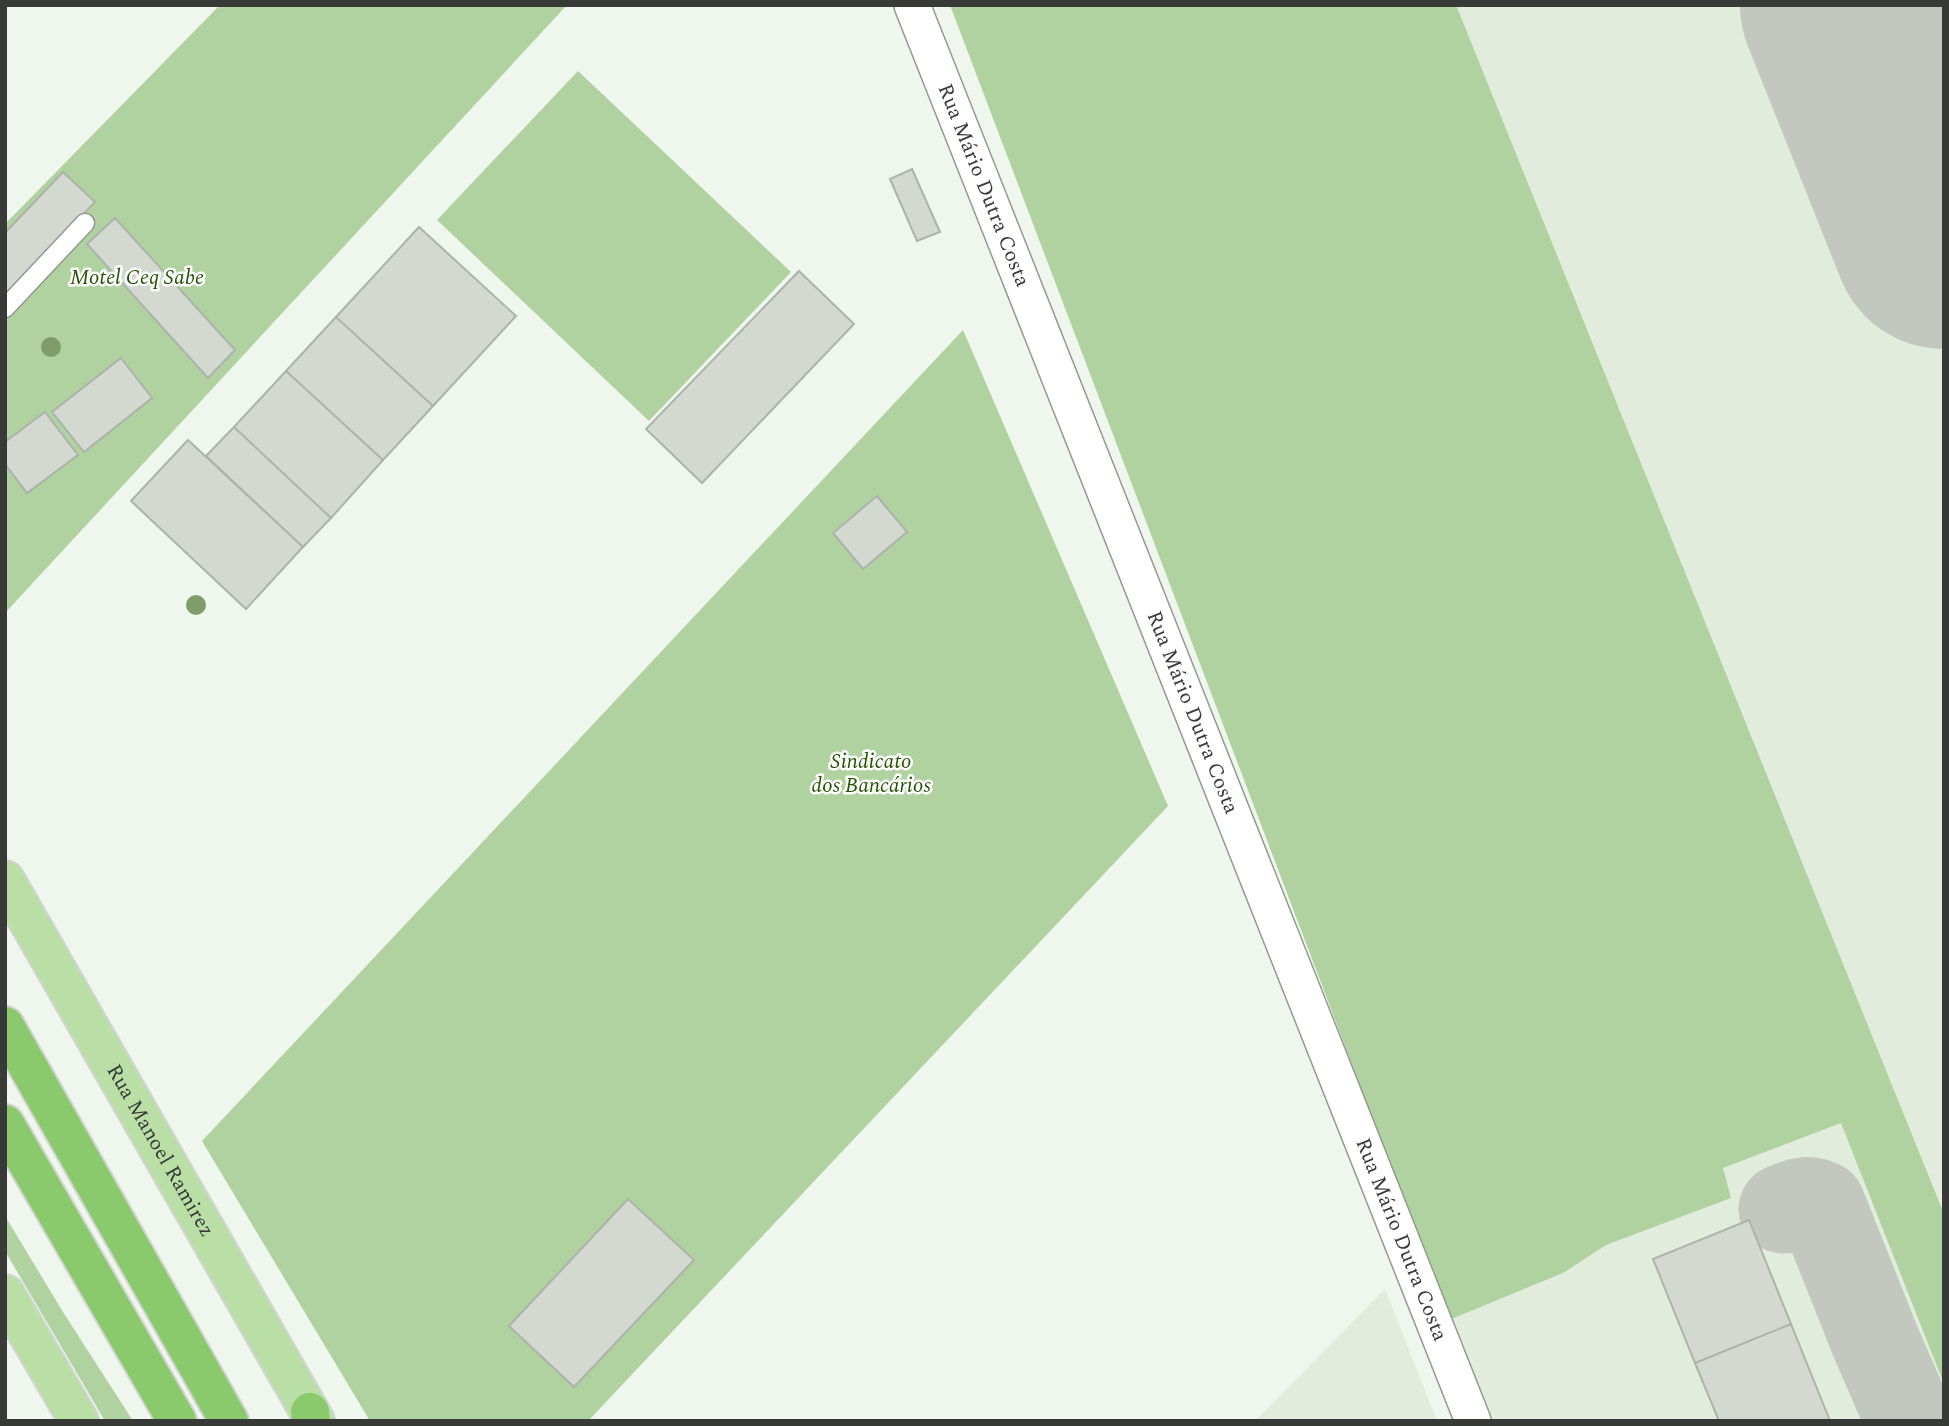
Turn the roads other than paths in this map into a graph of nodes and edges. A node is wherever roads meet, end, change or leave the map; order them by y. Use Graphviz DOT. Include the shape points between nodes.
graph roads {
  1 [pos="912,5"];
  2 [pos="85,223"];
  3 [pos="5,308"];
  4 [pos="5,880"];
  5 [pos="5,1026"];
  6 [pos="5,1124"];
  7 [pos="5,1294"];
  8 [pos="312,1418"];
  9 [pos="79,1421"];
  10 [pos="177,1421"];
  11 [pos="229,1421"];
  12 [pos="1473,1421"];
  1 -- 12 [label="street, Rua Mário Dutra Costa"];
  2 -- 3 [label="lane"];
  4 -- 8 [label="main road, Rua Manoel Ramirez"];
  5 -- 11 [label="highway"];
  6 -- 10 [label="highway"];
  7 -- 9 [label="main road"];
}
